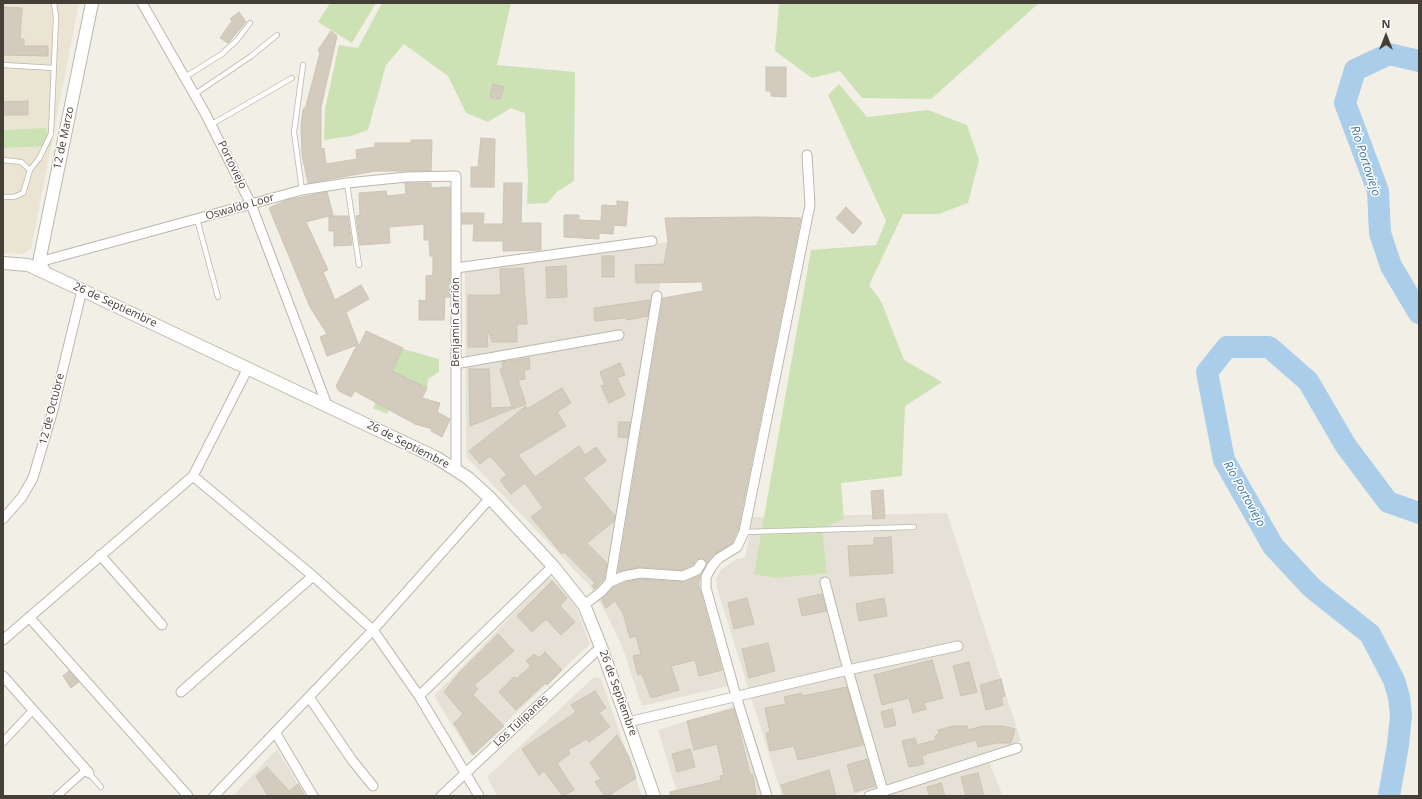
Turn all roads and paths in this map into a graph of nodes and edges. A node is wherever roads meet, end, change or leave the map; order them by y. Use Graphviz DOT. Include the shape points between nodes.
graph roads {
  1 [pos="54,3"];
  2 [pos="92,3"];
  3 [pos="142,3"];
  4 [pos="250,23"];
  5 [pos="277,35"];
  6 [pos="3,65"];
  7 [pos="303,65"];
  8 [pos="54,68"];
  9 [pos="185,77"];
  10 [pos="292,78"];
  11 [pos="195,94"];
  12 [pos="212,124"];
  13 [pos="807,155"];
  14 [pos="3,160"];
  15 [pos="30,170"];
  16 [pos="456,176"];
  17 [pos="347,183"];
  18 [pos="302,190"];
  19 [pos="3,197"];
  20 [pos="251,204"];
  21 [pos="197,219"];
  22 [pos="652,241"];
  23 [pos="3,263"];
  24 [pos="359,265"];
  25 [pos="37,266"];
  26 [pos="456,268"];
  27 [pos="82,290"];
  28 [pos="657,296"];
  29 [pos="218,297"];
  30 [pos="619,335"];
  31 [pos="455,364"];
  32 [pos="248,368"];
  33 [pos="327,405"];
  34 [pos="456,469"];
  35 [pos="193,476"];
  36 [pos="490,498"];
  37 [pos="3,519"];
  38 [pos="914,527"];
  39 [pos="744,532"];
  40 [pos="100,555"];
  41 [pos="701,564"];
  42 [pos="553,566"];
  43 [pos="313,576"];
  44 [pos="610,582"];
  45 [pos="825,582"];
  46 [pos="584,605"];
  47 [pos="29,617"];
  48 [pos="162,625"];
  49 [pos="372,630"];
  50 [pos="3,640"];
  51 [pos="601,646"];
  52 [pos="958,646"];
  53 [pos="848,670"];
  54 [pos="3,676"];
  55 [pos="181,692"];
  56 [pos="418,696"];
  57 [pos="736,696"];
  58 [pos="308,697"];
  59 [pos="33,710"];
  60 [pos="628,722"];
  61 [pos="275,732"];
  62 [pos="3,742"];
  63 [pos="1017,748"];
  64 [pos="87,772"];
  65 [pos="466,772"];
  66 [pos="373,786"];
  67 [pos="101,787"];
  68 [pos="883,792"];
  69 [pos="217,795"];
  70 [pos="57,796"];
  71 [pos="188,796"];
  72 [pos="313,796"];
  73 [pos="441,796"];
  74 [pos="479,796"];
  75 [pos="654,796"];
  76 [pos="766,796"];
  77 [pos="869,796"];
  1 -- 8 [label="lane"];
  2 -- 25 [label="street, 12 de Marzo"];
  3 -- 9 [label="street, Portoviejo"];
  4 -- 9 [label="lane" via="222,54"];
  5 -- 11 [label="lane" via="250,57"];
  6 -- 8 [label="lane"];
  7 -- 18 [label="lane" via="294,132"];
  8 -- 15 [label="lane" via="51,134 40,157"];
  9 -- 11 [label="street, Portoviejo"];
  10 -- 12 [label="lane"];
  11 -- 12 [label="street, Portoviejo"];
  12 -- 20 [label="street, Portoviejo"];
  13 -- 39 [label="street" via="810,205"];
  14 -- 15 [label="lane" via="21,162"];
  15 -- 19 [label="lane" via="23,193 14,197"];
  16 -- 17 [label="street, Oswaldo Loor" via="407,177"];
  16 -- 26 [label="street, Benjamin Carrión"];
  17 -- 18 [label="street, Oswaldo Loor"];
  17 -- 24 [label="lane"];
  18 -- 20 [label="street, Oswaldo Loor"];
  20 -- 21 [label="street, Oswaldo Loor"];
  20 -- 33 [label="street, Portoviejo"];
  21 -- 25 [label="street, Oswaldo Loor"];
  21 -- 29 [label="lane"];
  22 -- 26 [label="street"];
  23 -- 25 [label="street, 26 de Septiembre"];
  25 -- 27 [label="street, 26 de Septiembre"];
  26 -- 31 [label="street, Benjamin Carrión"];
  27 -- 32 [label="street, 26 de Septiembre"];
  27 -- 37 [label="street, 12 de Octubre" via="33,478 22,497"];
  28 -- 44 [label="street"];
  30 -- 31 [label="street"];
  31 -- 34 [label="street, Benjamin Carrión"];
  32 -- 33 [label="street, 26 de Septiembre"];
  32 -- 35 [label="street"];
  33 -- 34 [label="street, 26 de Septiembre"];
  34 -- 36 [label="street, 26 de Septiembre"];
  35 -- 40 [label="street"];
  35 -- 43 [label="street"];
  36 -- 42 [label="street, 26 de Septiembre"];
  36 -- 49 [label="street"];
  38 -- 39 [label="lane"];
  39 -- 57 [label="street" via="738,547 719,558 706,577 706,588"];
  40 -- 47 [label="street"];
  40 -- 48 [label="street"];
  41 -- 44 [label="street" via="697,570 683,576 640,573"];
  42 -- 46 [label="street, 26 de Septiembre"];
  42 -- 56 [label="street"];
  43 -- 49 [label="street"];
  43 -- 55 [label="street"];
  44 -- 46 [label="street"];
  45 -- 53 [label="street"];
  46 -- 51 [label="street, 26 de Septiembre"];
  47 -- 50 [label="street"];
  47 -- 71 [label="street"];
  49 -- 56 [label="street"];
  49 -- 58 [label="street"];
  51 -- 60 [label="street, 26 de Septiembre"];
  51 -- 65 [label="street, Los Tulipanes"];
  52 -- 53 [label="street"];
  53 -- 57 [label="street"];
  53 -- 68 [label="street"];
  54 -- 59 [label="street"];
  56 -- 65 [label="street"];
  57 -- 60 [label="street"];
  57 -- 76 [label="street"];
  58 -- 61 [label="street"];
  58 -- 66 [label="street"];
  59 -- 62 [label="street"];
  59 -- 64 [label="street"];
  60 -- 75 [label="street, 26 de Septiembre"];
  61 -- 69 [label="street"];
  61 -- 72 [label="street"];
  63 -- 68 [label="street"];
  64 -- 67 [label="lane"];
  64 -- 70 [label="street"];
  65 -- 73 [label="street, Los Tulipanes"];
  65 -- 74 [label="street"];
  68 -- 77 [label="street"];
}
